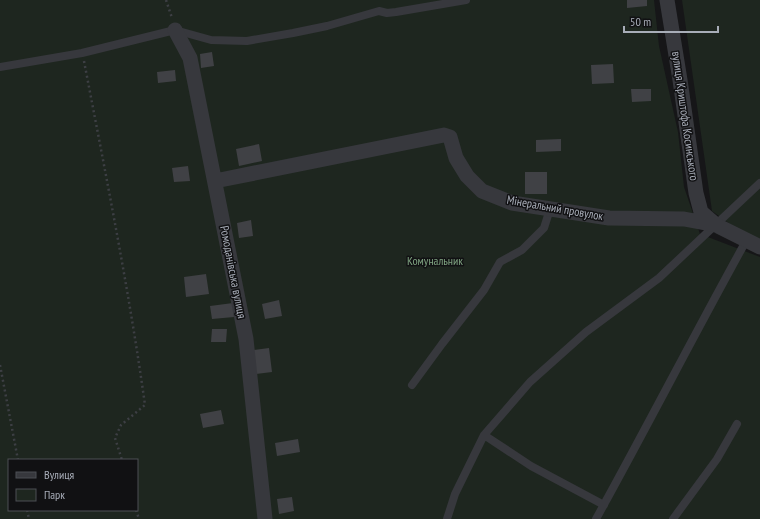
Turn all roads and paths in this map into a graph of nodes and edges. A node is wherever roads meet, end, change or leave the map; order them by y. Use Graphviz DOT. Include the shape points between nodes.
graph roads {
  1 [pos="166,0"];
  2 [pos="466,0"];
  3 [pos="667,0"];
  4 [pos="175,30"];
  5 [pos="82,52"];
  6 [pos="0,67"];
  7 [pos="215,182"];
  8 [pos="760,183"];
  9 [pos="550,209"];
  10 [pos="716,225"];
  11 [pos="746,241"];
  12 [pos="760,247"];
  13 [pos="0,364"];
  14 [pos="412,385"];
  15 [pos="737,424"];
  16 [pos="484,435"];
  17 [pos="18,459"];
  18 [pos="122,459"];
  19 [pos="604,505"];
  20 [pos="264,519"];
  21 [pos="447,519"];
  22 [pos="596,519"];
  23 [pos="673,519"];
  1 -- 4 [label="path"];
  2 -- 4 [label="lane" via="396,12 378,11 327,26 247,41 211,40"];
  3 -- 10 [label="street, вулиця Криштофа Косинського" via="696,193 701,212"];
  4 -- 5 [label="lane"];
  4 -- 7 [label="street, Ромоданівська вулиця" via="190,58"];
  5 -- 6 [label="lane"];
  5 -- 18 [label="path" via="138,354 145,405 121,425 115,438"];
  7 -- 9 [label="street, Мінеральний провулок" via="444,135 450,137 456,158 467,176 482,191 512,203"];
  7 -- 20 [label="street, Ромоданівська вулиця" via="246,339"];
  8 -- 10 [label="lane"];
  9 -- 10 [label="street, Мінеральний провулок" via="609,218 684,219"];
  9 -- 14 [label="lane" via="544,228 522,250 500,262 484,290"];
  10 -- 11 [label="street, Мінеральний провулок"];
  10 -- 16 [label="lane" via="659,278 586,332 530,382"];
  11 -- 12 [label="street, Мінеральний провулок"];
  11 -- 19 [label="lane"];
  13 -- 17 [label="path"];
  15 -- 23 [label="lane" via="717,459"];
  16 -- 19 [label="lane" via="531,466"];
  16 -- 21 [label="lane" via="455,494"];
  19 -- 22 [label="lane"];
}
